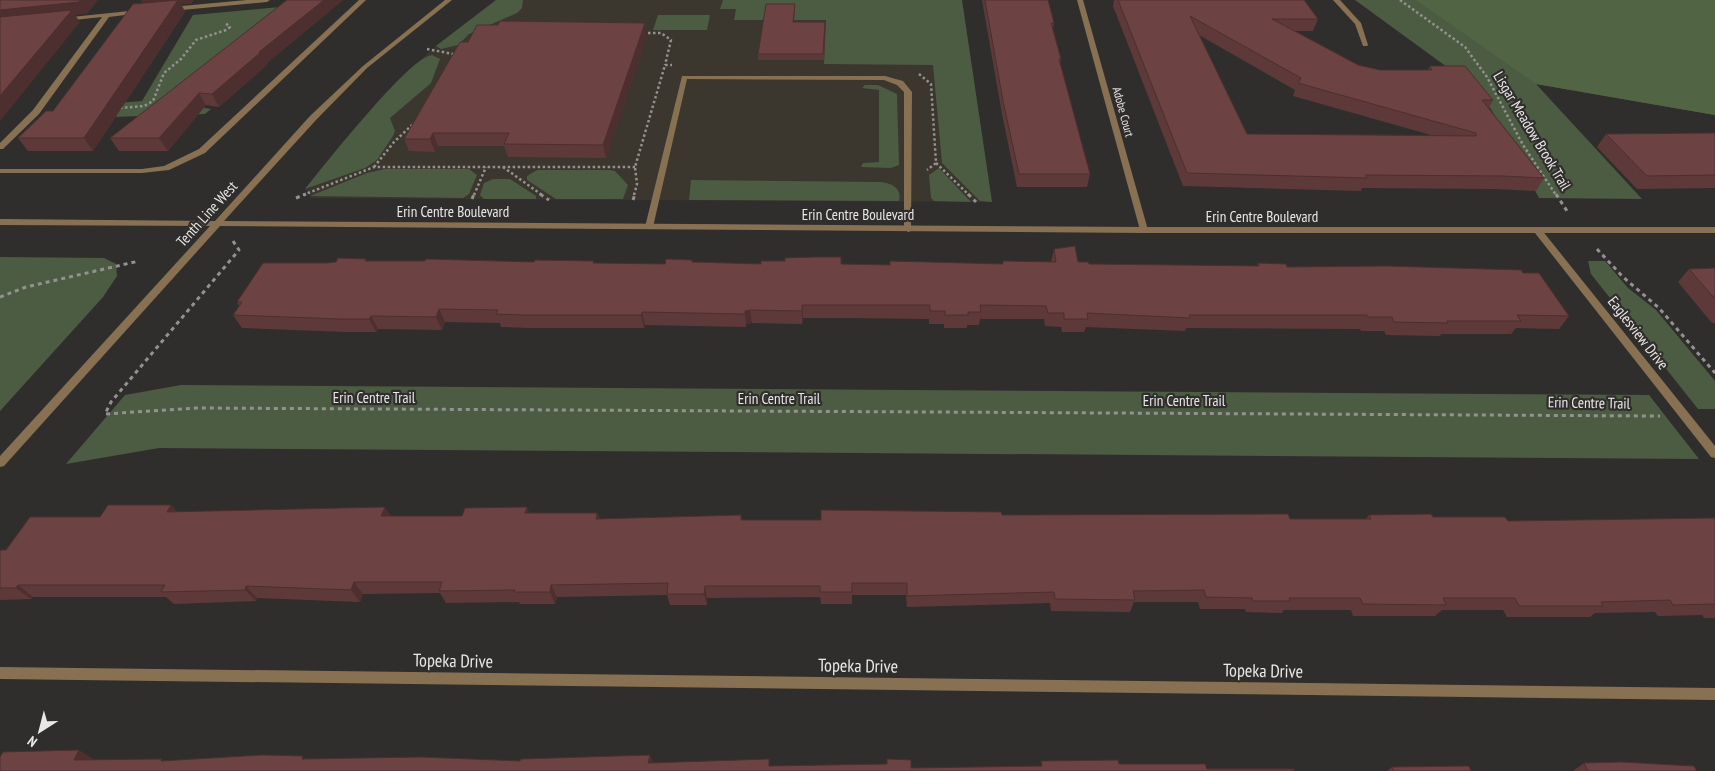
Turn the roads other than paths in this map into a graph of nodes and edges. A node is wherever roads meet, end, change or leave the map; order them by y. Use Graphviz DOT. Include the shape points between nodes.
graph roads {
  1 [pos="267,0"];
  2 [pos="363,0"];
  3 [pos="449,0"];
  4 [pos="1080,0"];
  5 [pos="1336,0"];
  6 [pos="161,10"];
  7 [pos="143,12"];
  8 [pos="107,15"];
  9 [pos="52,21"];
  10 [pos="1365,45"];
  11 [pos="0,148"];
  12 [pos="0,171"];
  13 [pos="0,222"];
  14 [pos="220,222"];
  15 [pos="649,227"];
  16 [pos="908,229"];
  17 [pos="1144,230"];
  18 [pos="1715,230"];
  19 [pos="1538,231"];
  20 [pos="1715,454"];
  21 [pos="0,463"];
  22 [pos="0,673"];
  23 [pos="1715,694"];
  1 -- 6 [label="street"];
  2 -- 12 [label="street" via="202,151 183,162 142,171"];
  3 -- 14 [label="street, Tenth Line West" via="365,67"];
  4 -- 17 [label="street, Adobe Court"];
  5 -- 10 [label="street" via="1358,23"];
  7 -- 8 [label="street"];
  8 -- 9 [label="street"];
  8 -- 11 [label="street" via="36,112"];
  13 -- 14 [label="street, Erin Centre Boulevard"];
  14 -- 15 [label="street, Erin Centre Boulevard"];
  14 -- 21 [label="street, Tenth Line West"];
  15 -- 16 [label="street, Erin Centre Boulevard"];
  15 -- 16 [label="street" via="684,77 849,77 885,78 900,83 908,92"];
  16 -- 17 [label="street, Erin Centre Boulevard"];
  17 -- 19 [label="street, Erin Centre Boulevard"];
  18 -- 19 [label="street, Erin Centre Boulevard"];
  19 -- 20 [label="street, Eaglesview Drive"];
  22 -- 23 [label="street, Topeka Drive"];
}
